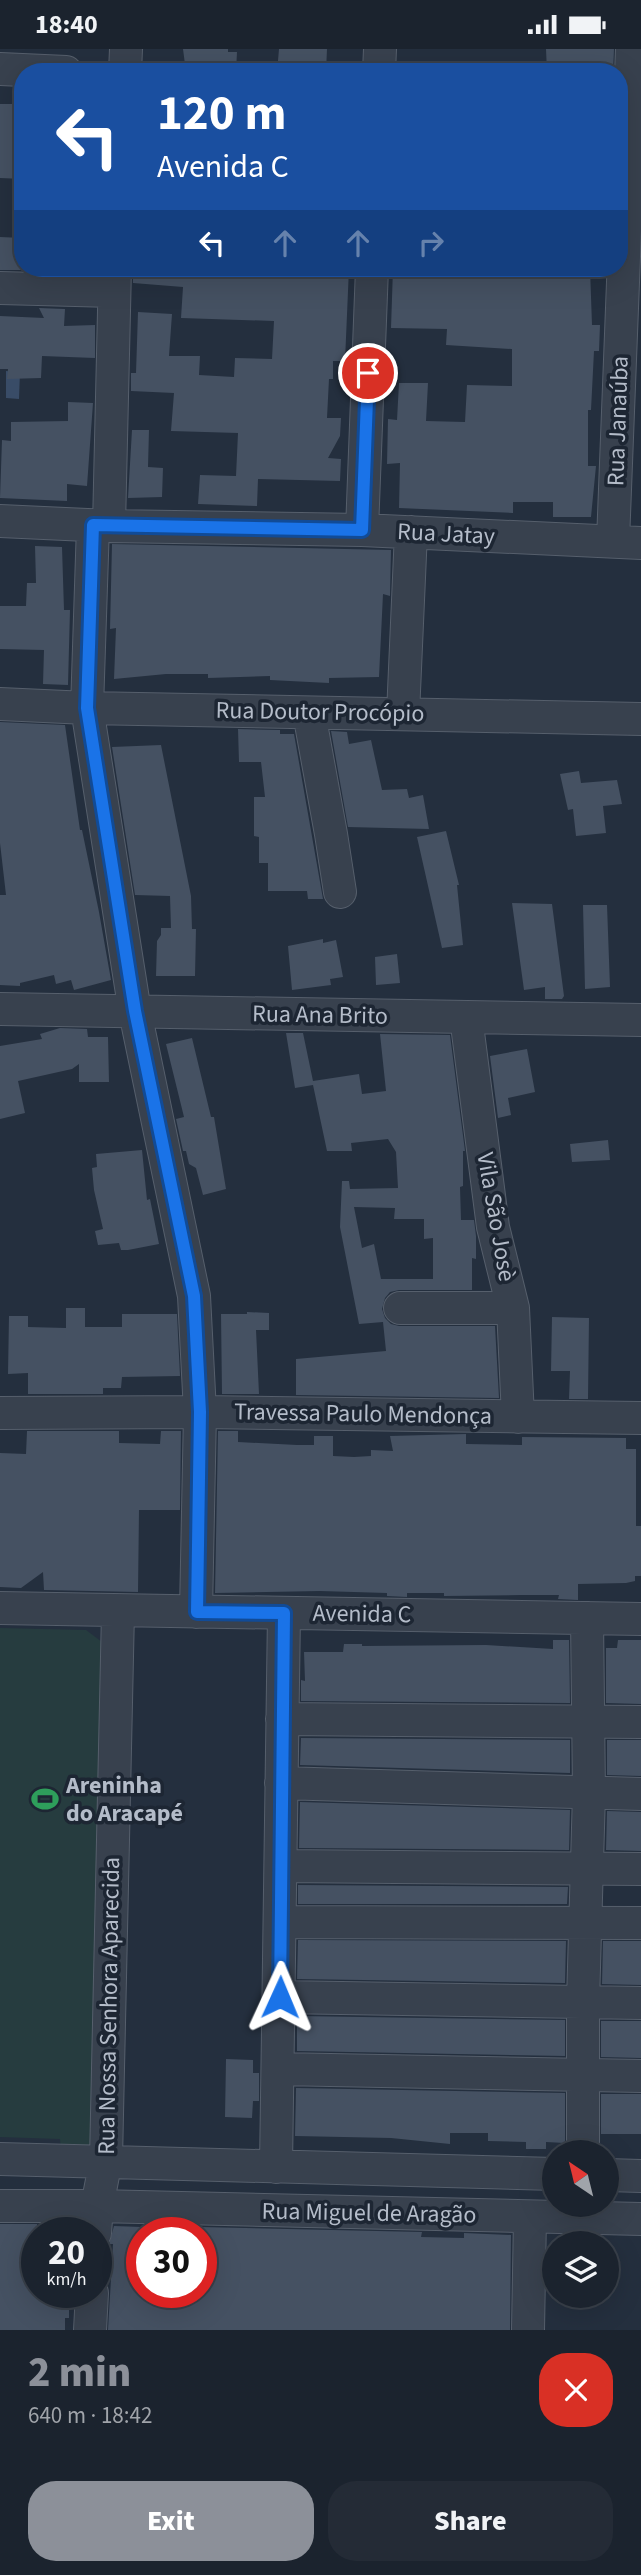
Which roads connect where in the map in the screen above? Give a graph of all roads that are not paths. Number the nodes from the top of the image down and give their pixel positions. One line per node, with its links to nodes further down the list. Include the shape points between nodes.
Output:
1 (632, 49): 9 (street, Rua Janaúba)
2 (372, 277): 7 (street)
3 (114, 279): 4 (street); 6 (street)
4 (0, 288)
5 (0, 521): 6 (street, Rua Jatay)
6 (101, 525): 7 (street, Rua Jatay); 11 (street)
7 (362, 530): 8 (street, Rua Jatay)
8 (411, 532): 9 (street, Rua Jatay); 13 (street)
9 (627, 542)
10 (0, 704): 11 (street, Rua Doutor Procópio)
11 (87, 708): 12 (street, Rua Doutor Procópio); 17 (street)
12 (309, 713): 13 (street, Rua Doutor Procópio); 15 (street)
13 (403, 714): 14 (street, Rua Doutor Procópio)
14 (641, 719)
15 (340, 892)
16 (0, 1009): 17 (street, Rua Ana Brito)
17 (135, 1011): 18 (street, Rua Ana Brito); 22 (street, via 194,1296)
18 (466, 1017): 19 (street, Rua Ana Brito); 21 (street, Vila São Josè, via 493,1227)
19 (641, 1020)
20 (400, 1308): 21 (street)
21 (513, 1308): 24 (street, Vila São Josè)
22 (200, 1412): 23 (street, Travessa Paulo Mendonça); 24 (street, Travessa Paulo Mendonça); 28 (street)
23 (0, 1413)
24 (518, 1416): 25 (street, Travessa Paulo Mendonça)
25 (641, 1418)
26 (0, 1608): 27 (street, Avenida C)
27 (118, 1611): 28 (street, Avenida C); 52 (street, Rua Nossa Senhora Aparecida)
28 (197, 1612): 29 (street, Avenida C)
29 (284, 1613): 30 (street, Avenida C); 32 (street)
30 (587, 1618): 31 (street, Avenida C); 33 (street)
31 (641, 1619)
32 (282, 1719): 33 (street); 35 (street)
33 (586, 1722): 34 (street); 36 (street)
34 (641, 1723)
35 (281, 1783): 36 (street); 38 (street)
36 (589, 1793): 37 (street); 39 (street)
37 (641, 1794)
38 (281, 1866): 39 (street); 41 (street)
39 (586, 1868): 40 (street); 42 (street)
40 (641, 1869)
41 (281, 1922): 42 (street); 44 (street)
42 (584, 1922): 43 (street); 45 (street)
43 (641, 1923)
44 (280, 1997): 45 (street); 47 (street)
45 (583, 2002): 46 (street); 48 (street)
46 (641, 2003)
47 (279, 2069): 48 (street); 53 (street)
48 (582, 2075): 49 (street); 50 (street)
49 (641, 2076)
50 (583, 2140)
51 (0, 2159): 52 (street, Rua Miguel de Aragão)
52 (106, 2160): 53 (street, Rua Miguel de Aragão); 59 (street, Rua Nossa Senhora Aparecida)
53 (276, 2167): 54 (street, Rua Miguel de Aragão)
54 (542, 2174)
55 (620, 2175): 56 (street)
56 (641, 2176)
57 (0, 2206): 58 (street, Rua Miguel de Aragão)
58 (75, 2217)
59 (96, 2217)
60 (530, 2217): 61 (street, Rua Miguel de Aragão); 62 (street, Rua Miguel de Aragão); 65 (street)
61 (641, 2219)
62 (112, 2220)
63 (91, 2308): 64 (street)
64 (90, 2330)
65 (528, 2330)

